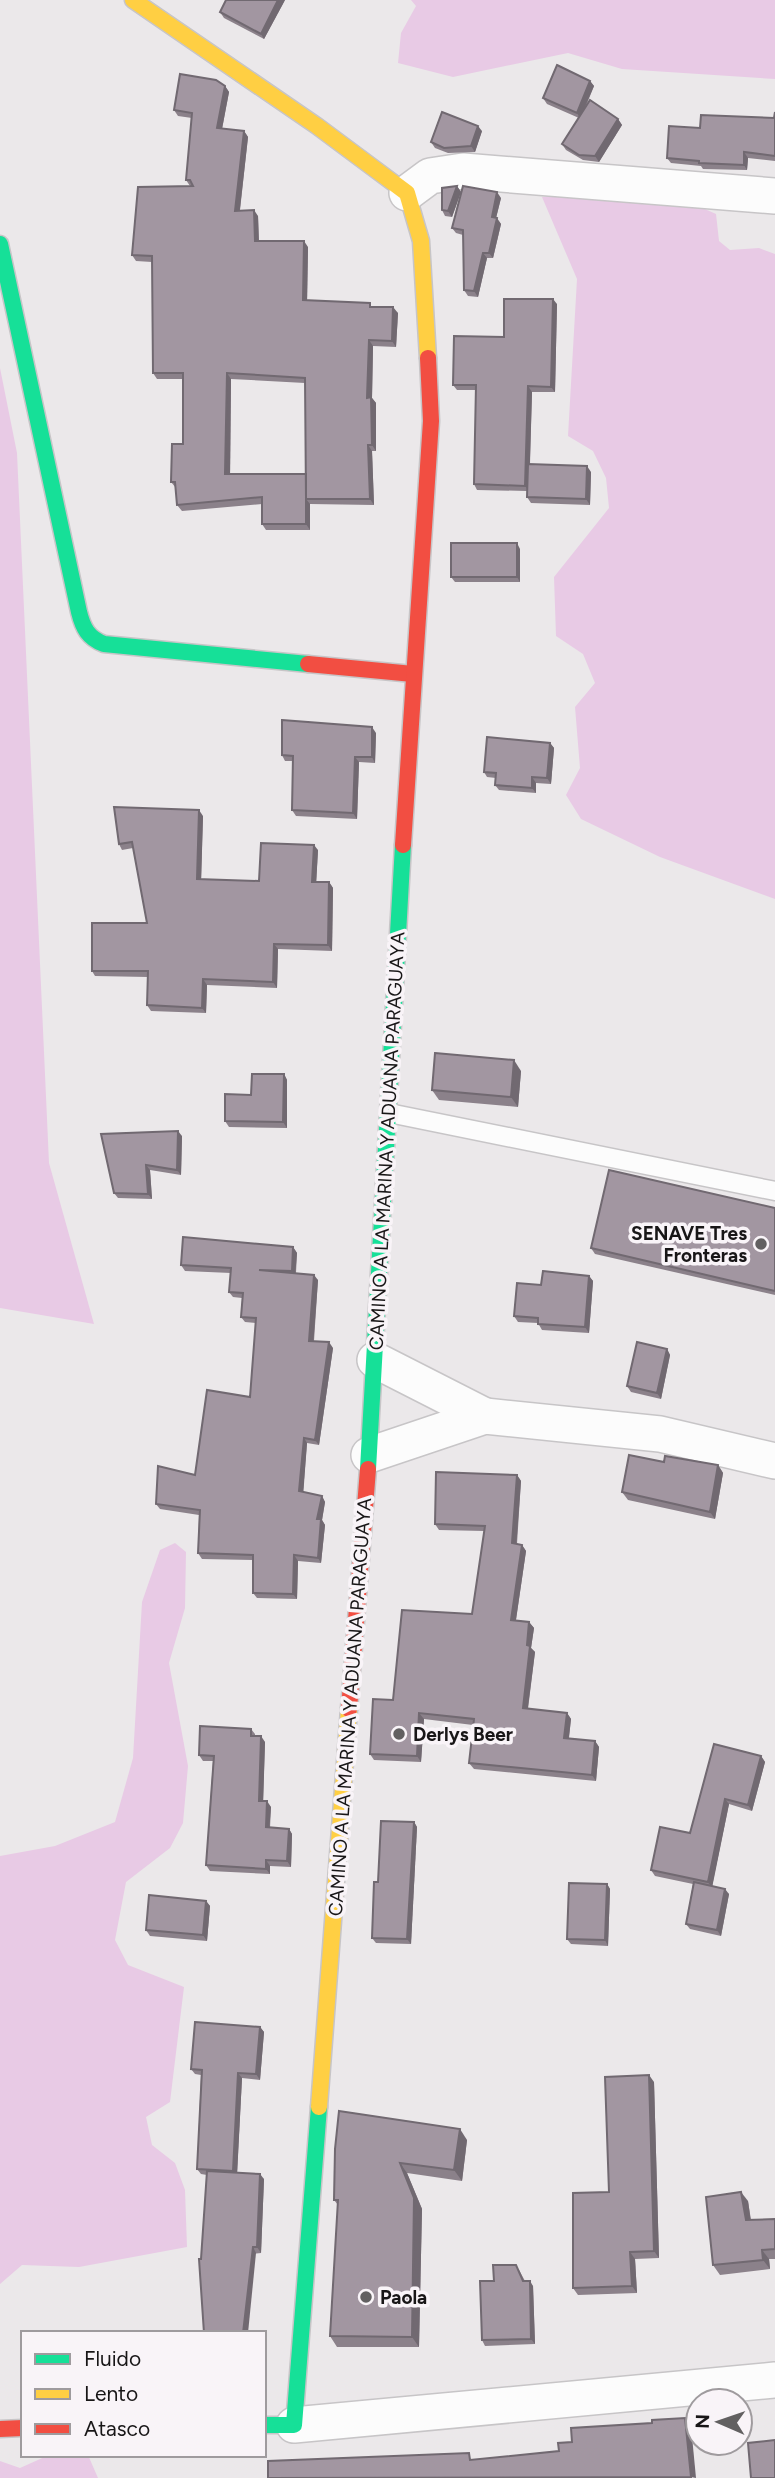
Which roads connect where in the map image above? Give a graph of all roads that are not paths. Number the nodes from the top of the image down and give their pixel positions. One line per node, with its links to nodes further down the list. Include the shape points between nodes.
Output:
1 (133, 0): 2 (street)
2 (407, 193): 3 (street, via 430,176 463,171); 5 (street, CAMINO A LA MARINA Y ADUANA PARAGUAYA, via 421,241 431,421)
3 (775, 196)
4 (0, 244): 5 (street, via 75,597 91,640)
5 (413, 674): 6 (street, CAMINO A LA MARINA Y ADUANA PARAGUAYA)
6 (389, 1114): 7 (lane); 8 (street, CAMINO A LA MARINA Y ADUANA PARAGUAYA)
7 (775, 1191)
8 (375, 1360): 9 (street); 10 (street, CAMINO A LA MARINA Y ADUANA PARAGUAYA)
9 (485, 1416): 10 (street); 11 (street, via 660,1434)
10 (369, 1455): 13 (street, CAMINO A LA MARINA Y ADUANA PARAGUAYA)
11 (775, 1461)
12 (775, 2380): 13 (street)
13 (279, 2425)
14 (0, 2428): 15 (street)
15 (21, 2428)

